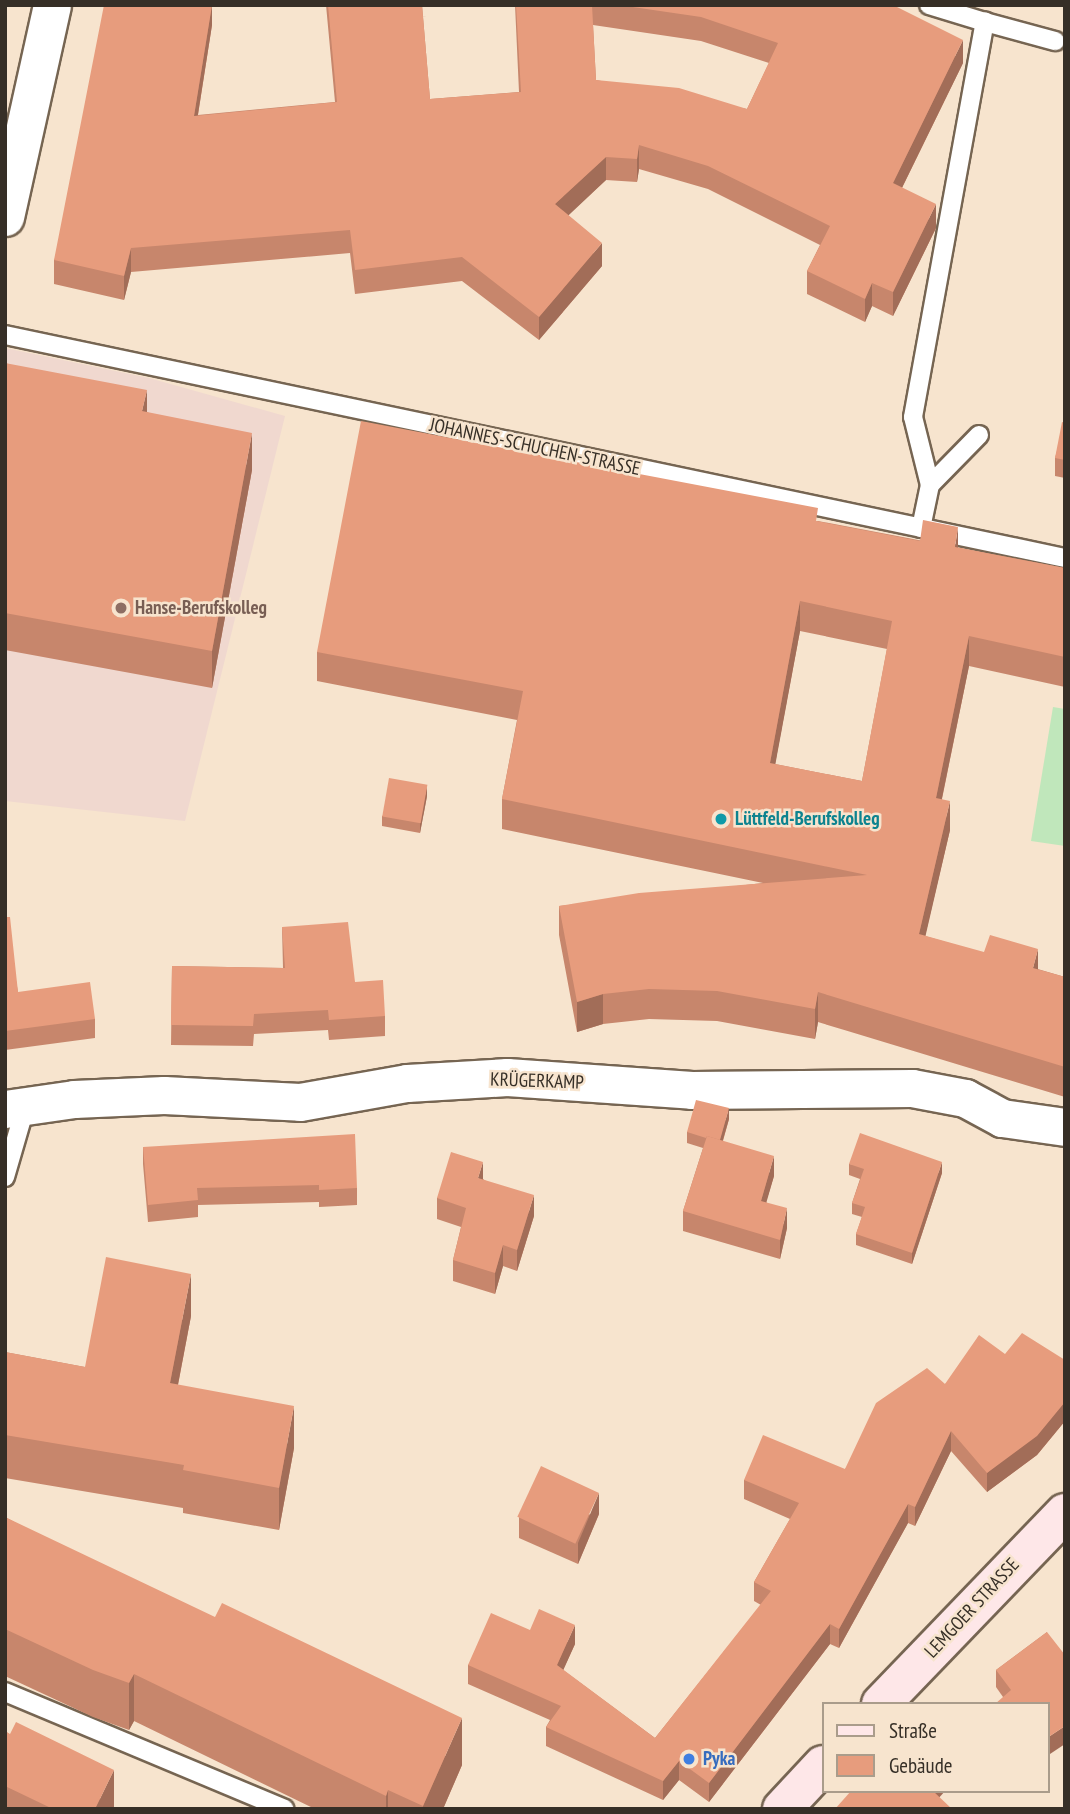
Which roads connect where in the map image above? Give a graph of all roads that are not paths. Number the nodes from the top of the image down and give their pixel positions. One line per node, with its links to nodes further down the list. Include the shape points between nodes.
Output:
1 (52, 5): 5 (street)
2 (929, 5): 3 (lane)
3 (985, 22): 4 (lane); 8 (lane, via 913,417)
4 (1055, 41)
5 (5, 217)
6 (5, 335): 9 (lane, JOHANNES-SCHUCHEN-STRASSE)
7 (979, 435): 8 (lane)
8 (930, 485): 9 (lane)
9 (921, 528): 10 (lane, JOHANNES-SCHUCHEN-STRASSE)
10 (1065, 558)
11 (15, 1109): 12 (street, KRÜGERKAMP, via 74,1099 164,1095 300,1102 407,1083 507,1077 692,1090 912,1088 965,1098 1002,1118); 13 (lane)
12 (1065, 1127)
13 (5, 1177)
14 (1065, 1513): 16 (main road, LEMGOER STRASSE)
15 (5, 1692): 18 (lane)
16 (883, 1702)
17 (822, 1766): 19 (main road)
18 (285, 1809)
19 (782, 1809)

